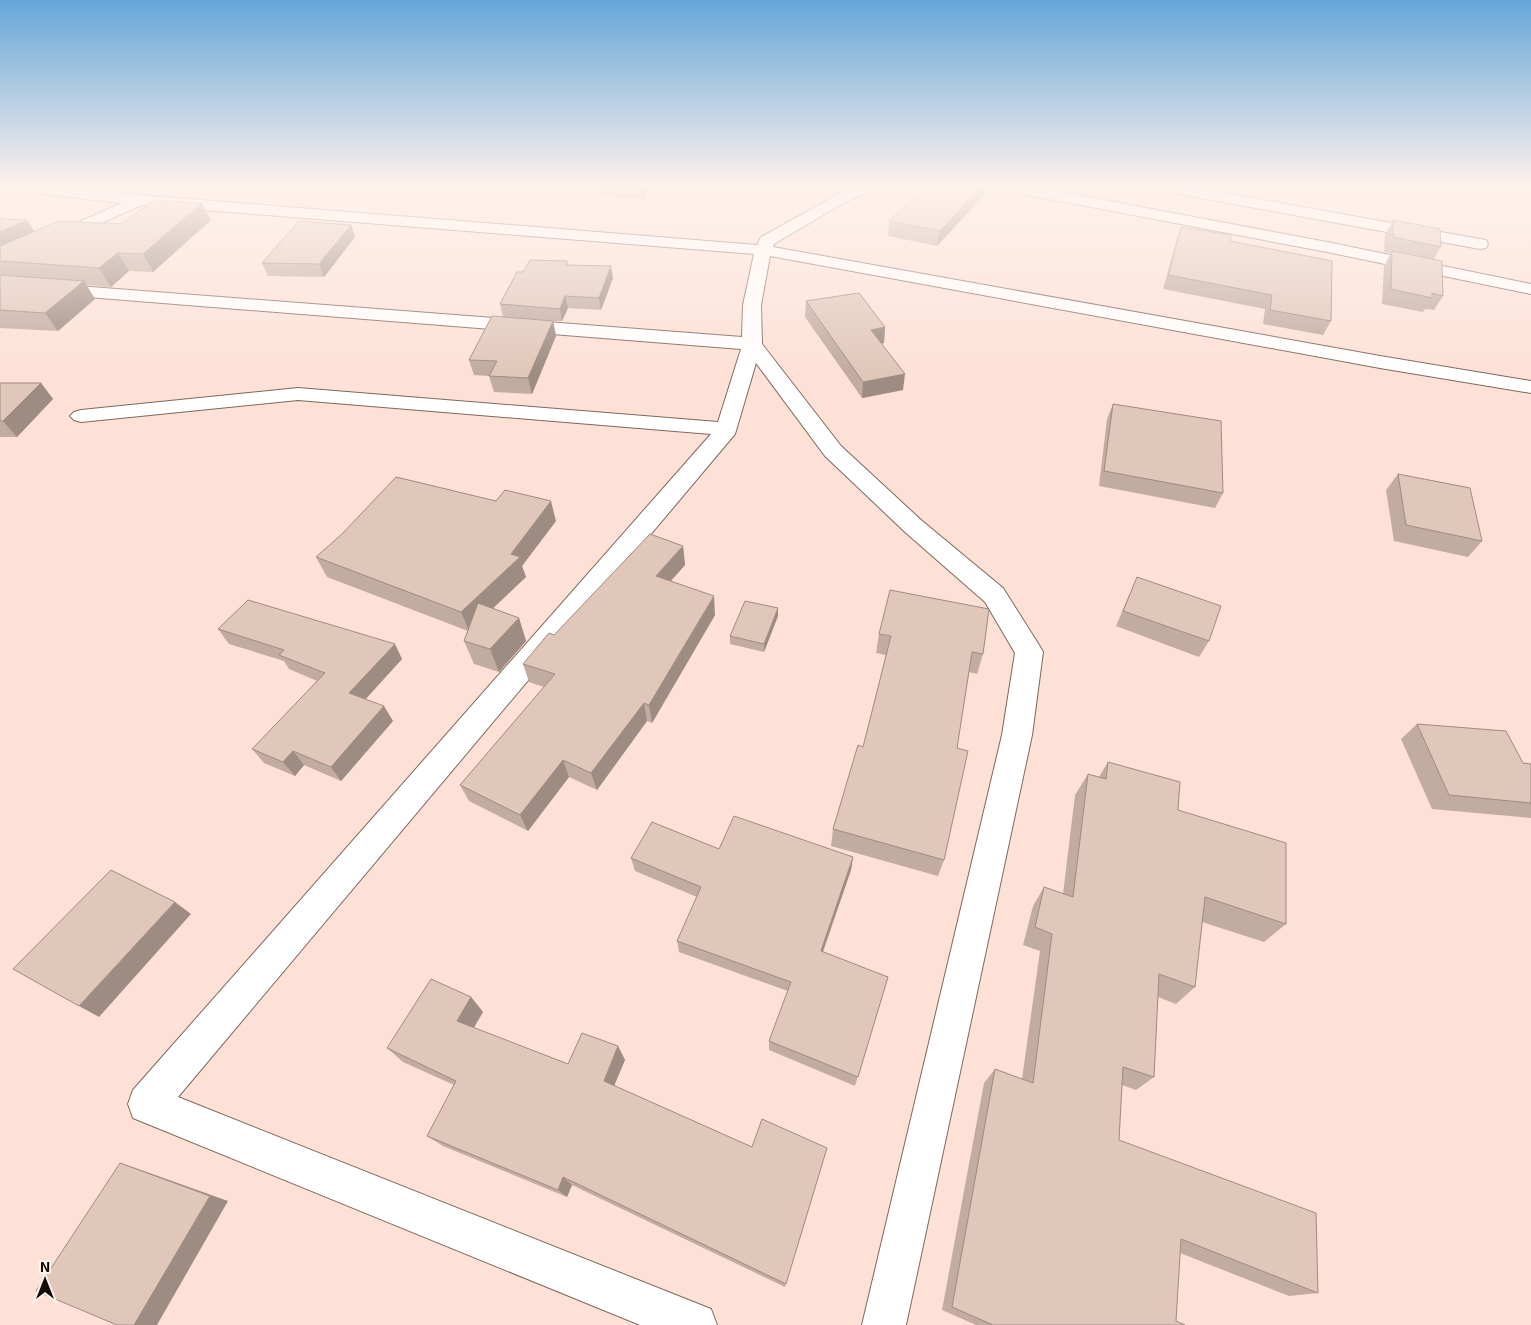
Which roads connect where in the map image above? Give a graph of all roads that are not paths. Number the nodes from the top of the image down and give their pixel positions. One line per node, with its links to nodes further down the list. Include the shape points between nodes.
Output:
1 (31, 249): 5 (street)
2 (748, 249): 4 (street)
3 (1340, 249): 7 (street)
4 (763, 250): 8 (street, via 752,304); 9 (street, via 1371,361)
5 (0, 263)
6 (0, 285): 8 (street)
7 (1531, 289)
8 (752, 344): 11 (street); 13 (street, via 832,451 994,595 1029,652 1018,735)
9 (1531, 387)
10 (81, 416): 11 (street, via 298,394)
11 (727, 430): 12 (street, via 147,1104)
12 (695, 1325)
13 (884, 1325)

